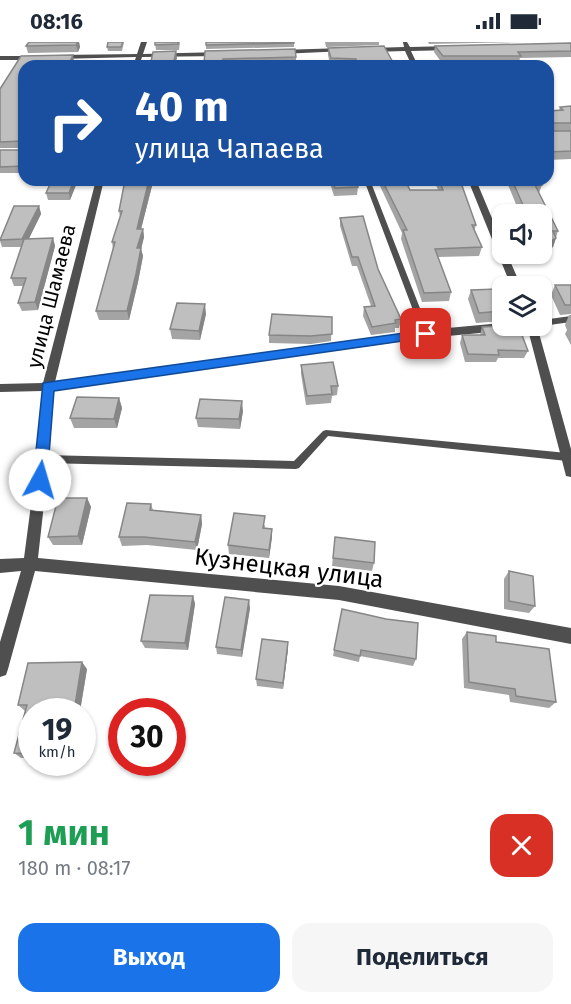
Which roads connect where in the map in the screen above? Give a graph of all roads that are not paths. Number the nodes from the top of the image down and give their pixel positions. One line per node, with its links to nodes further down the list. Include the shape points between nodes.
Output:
1 (144, 42): 8 (street)
2 (406, 45): 3 (street); 5 (street); 13 (street)
3 (466, 47)
4 (349, 50): 6 (street)
5 (361, 50)
6 (268, 52)
7 (233, 54): 8 (street)
8 (140, 56): 10 (street); 12 (street)
9 (38, 58): 11 (street)
10 (50, 58)
11 (2, 60)
12 (138, 60)
13 (412, 60)
14 (98, 186): 23 (street, улица Шамаева)
15 (369, 186): 21 (lane)
16 (474, 186): 17 (street)
17 (512, 276)
18 (571, 319): 19 (street)
19 (552, 321)
20 (492, 328): 21 (street)
21 (426, 334): 23 (street)
22 (535, 336): 25 (street)
23 (48, 387): 24 (street); 26 (street, улица Шамаева)
24 (0, 388)
25 (567, 457): 26 (lane, via 326,433 296,465); 27 (street)
26 (43, 459): 28 (street, улица Шамаева)
27 (571, 472)
28 (30, 564): 29 (street, Кузнецкая улица); 30 (street, Кузнецкая улица, via 339,593); 31 (street, улица Шамаева)
29 (0, 566)
30 (571, 636)
31 (0, 669)

